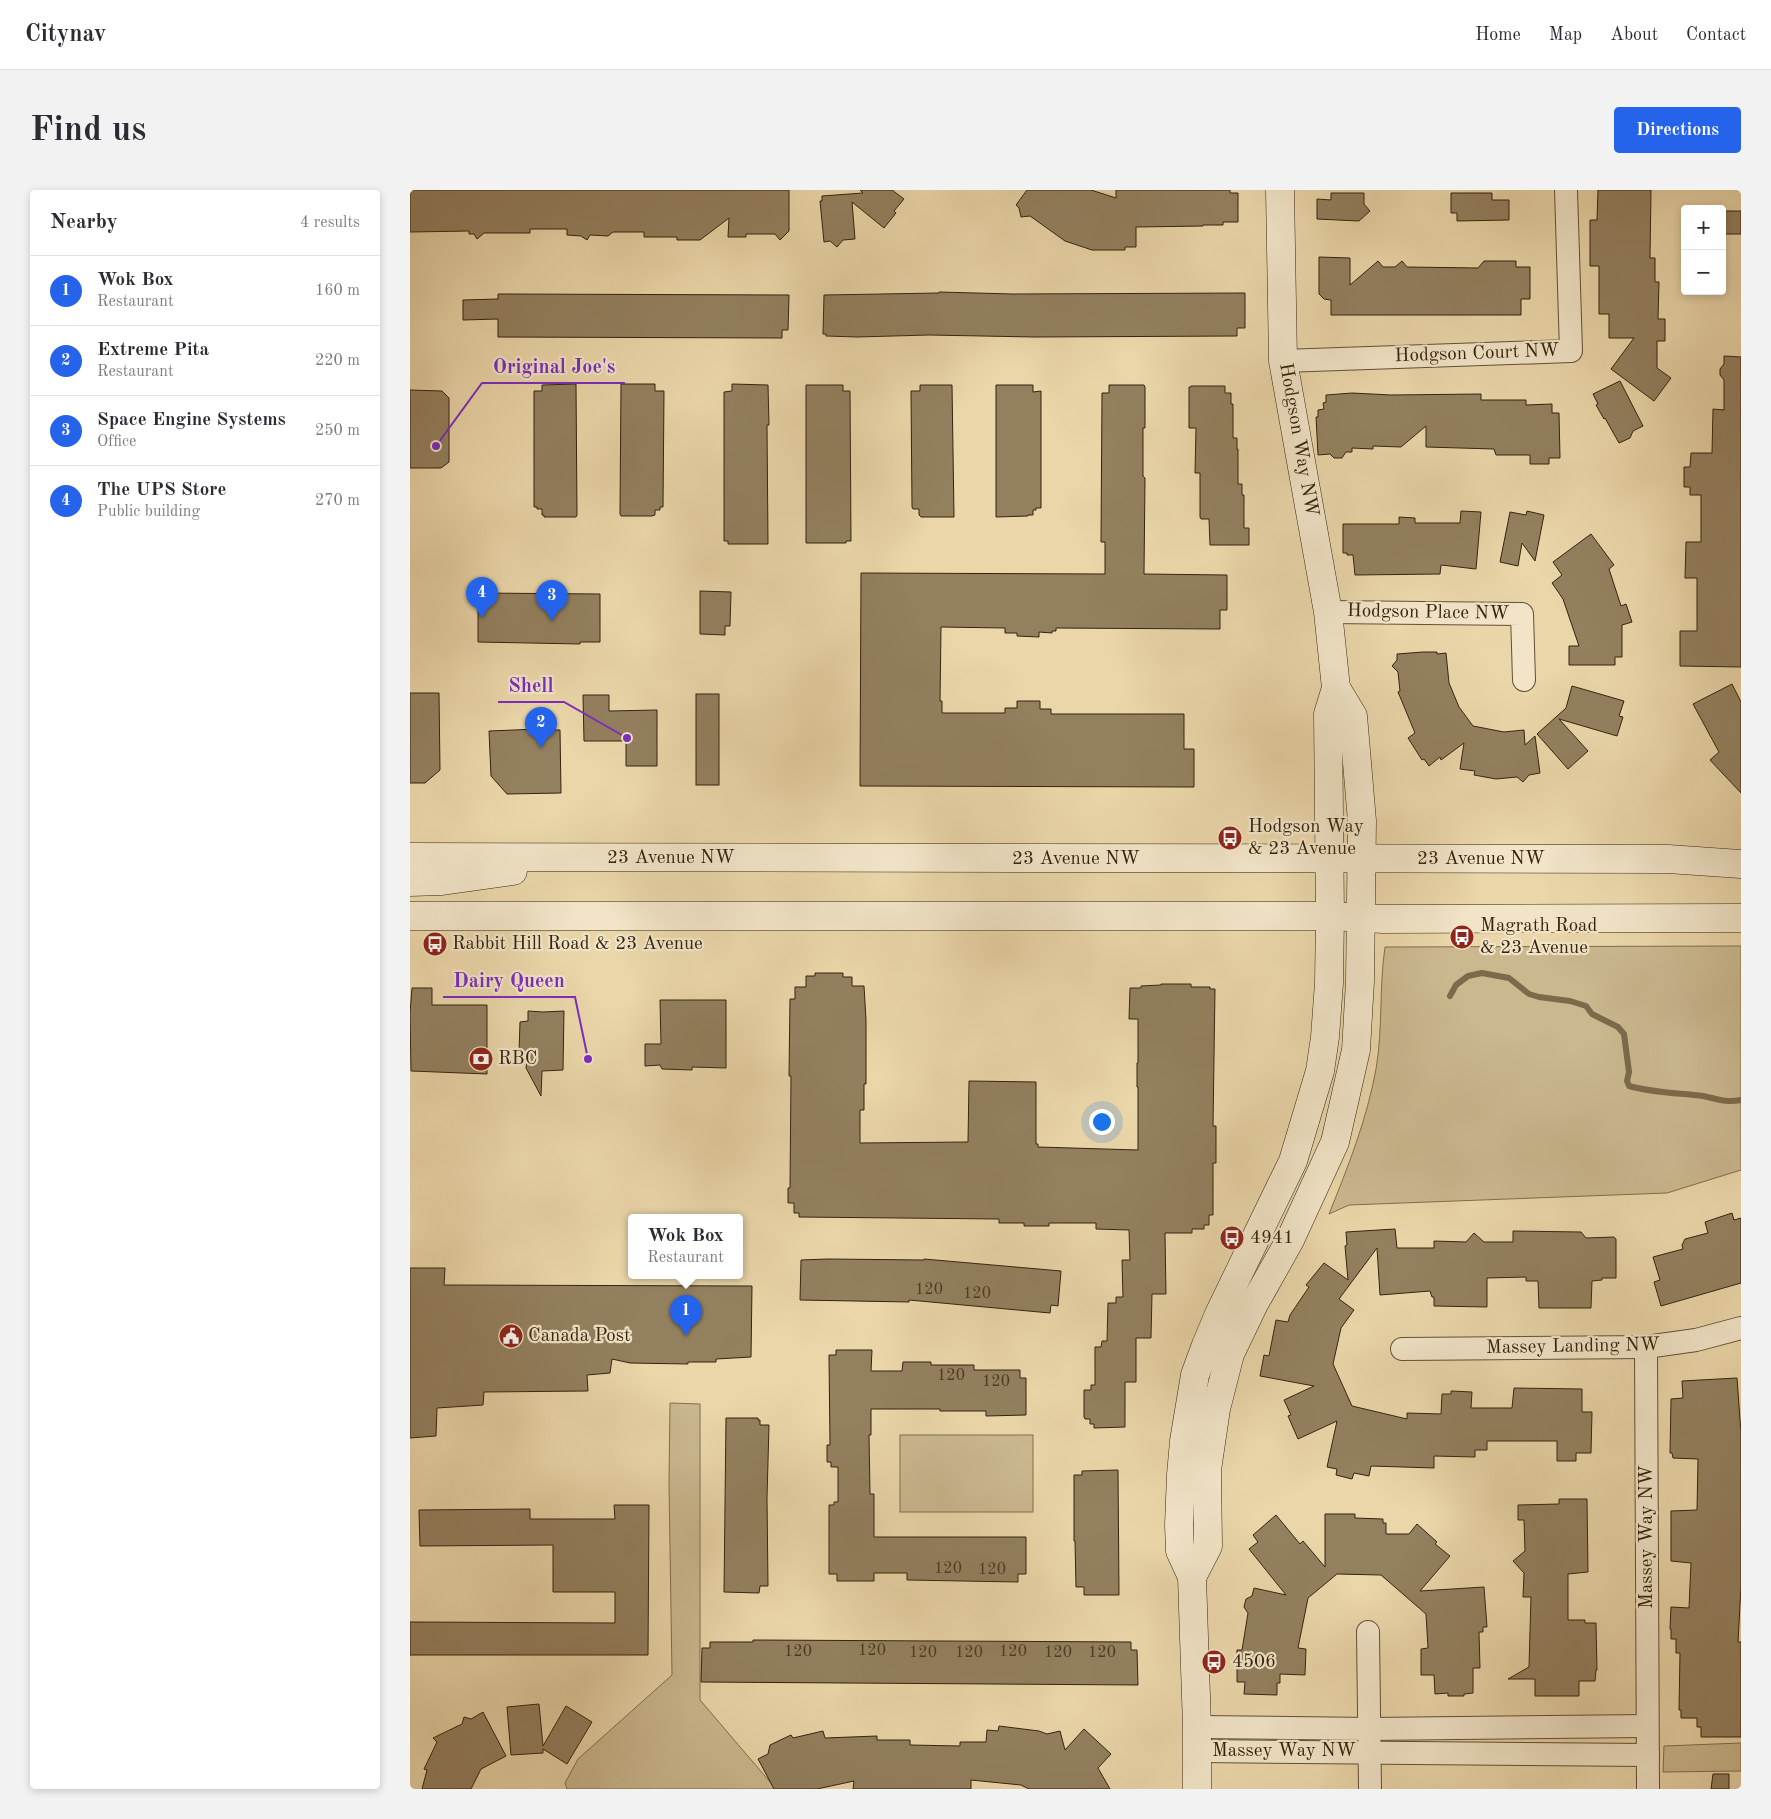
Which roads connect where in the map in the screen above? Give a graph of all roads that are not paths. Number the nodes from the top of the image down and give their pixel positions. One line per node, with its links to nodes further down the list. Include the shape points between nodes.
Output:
1 (1280, 190): 3 (main road, Hodgson Way NW)
2 (1566, 190): 3 (street, Hodgson Court NW, via 1571,351)
3 (1282, 360): 4 (main road, Hodgson Way NW)
4 (1328, 612): 5 (street, Hodgson Place NW, via 1522,614); 6 (main road, Hodgson Way NW)
5 (1524, 680)
6 (1336, 688): 9 (main road, Hodgson Way NW, via 1328,714); 10 (main road, Hodgson Way NW, via 1353,716)
7 (410, 858): 8 (main road, 23 Avenue NW)
8 (567, 858): 9 (main road, 23 Avenue NW); 12 (main road, via 505,873)
9 (1330, 859): 10 (main road, 23 Avenue NW); 14 (main road, Hodgson Way NW)
10 (1362, 859): 11 (main road, 23 Avenue NW, via 1668,859); 15 (main road, Hodgson Way NW)
11 (1741, 864)
12 (410, 882)
13 (410, 916): 14 (main road)
14 (1330, 916): 15 (main road); 20 (main road, Hodgson Way NW, via 1327,1019 1320,1071 1312,1100 1293,1161 1219,1314 1195,1375 1181,1475 1179,1524 1180,1551)
15 (1362, 917): 16 (main road); 20 (main road, Hodgson Way NW, via 1356,1050 1343,1112 1335,1142 1290,1240 1230,1354 1216,1409 1207,1470 1208,1546)
16 (1741, 918)
17 (1741, 1328): 18 (street, Massey Landing NW, via 1696,1340)
18 (1646, 1347): 19 (street, Massey Landing NW); 22 (street, Massey Way NW)
19 (1402, 1349)
20 (1192, 1577): 24 (main road)
21 (1368, 1632): 23 (street, Massey Way NW)
22 (1647, 1726): 23 (street, Massey Way NW); 26 (street, Massey Way NW)
23 (1370, 1729): 24 (street, Massey Way NW); 25 (street, Massey Way NW)
24 (1197, 1739): 25 (street, Massey Way NW); 27 (main road)
25 (1370, 1752): 26 (street, Massey Way NW); 28 (street, Massey Way NW)
26 (1648, 1755): 29 (street, Massey Way NW)
27 (1197, 1789)
28 (1370, 1789)
29 (1648, 1789)

